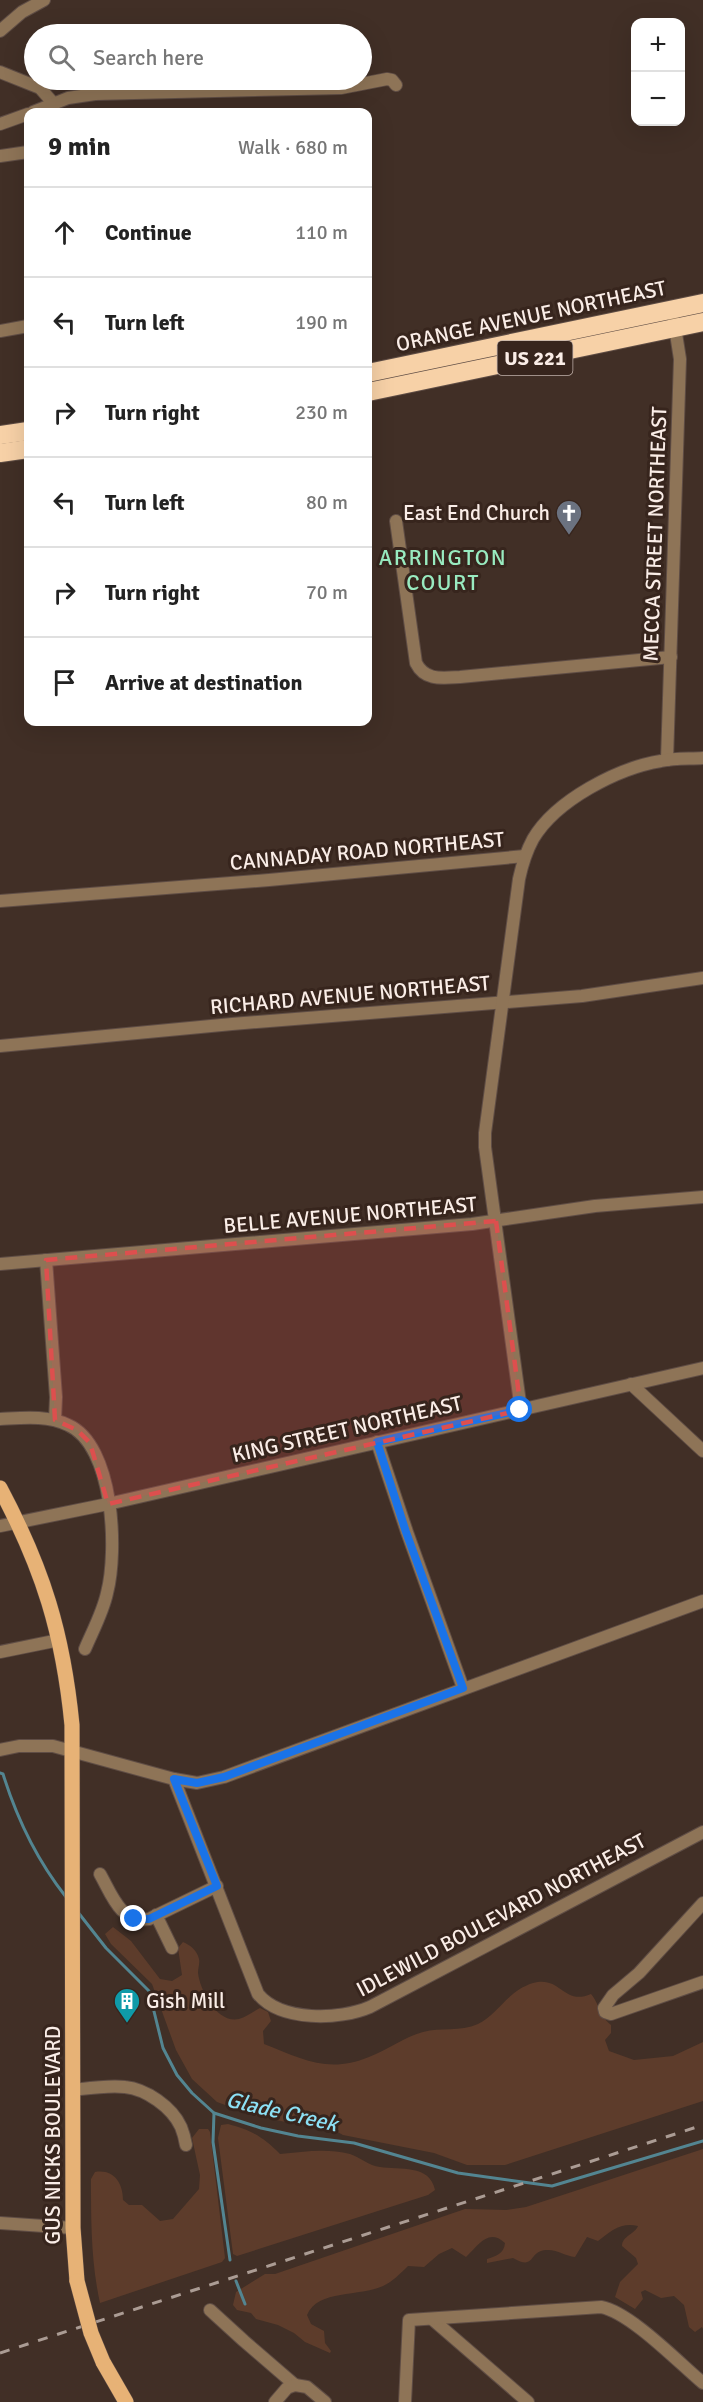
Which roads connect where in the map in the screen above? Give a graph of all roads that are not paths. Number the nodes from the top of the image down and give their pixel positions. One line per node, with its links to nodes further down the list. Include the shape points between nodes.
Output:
1 (44, 0): 2 (street)
2 (0, 31)
3 (0, 72): 4 (street)
4 (24, 82)
5 (372, 82): 6 (street, via 387,79)
6 (396, 85)
7 (42, 90): 9 (street)
8 (259, 90): 9 (street, via 95,94)
9 (54, 104): 10 (street)
10 (44, 108)
11 (24, 115): 12 (street)
12 (0, 124)
13 (24, 153): 14 (street)
14 (0, 156)
15 (703, 303): 16 (highway, ORANGE AVENUE NORTHEAST / US 221)
16 (671, 310): 19 (street, MECCA STREET NORTHEAST); 21 (highway, ORANGE AVENUE NORTHEAST / US 221)
17 (703, 322): 19 (highway, ORANGE AVENUE NORTHEAST / US 221)
18 (24, 327): 20 (street)
19 (675, 328): 22 (highway, ORANGE AVENUE NORTHEAST / US 221); 28 (street, MECCA STREET NORTHEAST, via 680,359)
20 (0, 331)
21 (372, 372)
22 (372, 391)
23 (24, 432): 24 (highway)
24 (0, 435)
25 (24, 450): 26 (highway)
26 (0, 453)
27 (396, 521): 28 (street, via 416,663 430,677)
28 (670, 657): 30 (street, MECCA STREET NORTHEAST)
29 (703, 758): 30 (street, CANNADAY ROAD NORTHEAST)
30 (667, 760): 31 (street, CANNADAY ROAD NORTHEAST, via 628,769 569,802 541,828)
31 (525, 856): 32 (street, CANNADAY ROAD NORTHEAST); 34 (street)
32 (0, 901)
33 (703, 978): 34 (street, RICHARD AVENUE NORTHEAST, via 610,993)
34 (503, 1002): 35 (street, RICHARD AVENUE NORTHEAST); 37 (street, via 485,1133)
35 (0, 1046)
36 (703, 1197): 37 (street, BELLE AVENUE NORTHEAST, via 595,1206)
37 (496, 1221): 38 (street, BELLE AVENUE NORTHEAST); 42 (street)
38 (46, 1260): 39 (street, BELLE AVENUE NORTHEAST); 44 (street)
39 (0, 1264)
40 (703, 1368): 41 (street, KING STREET NORTHEAST)
41 (631, 1384): 42 (street, KING STREET NORTHEAST); 46 (street)
42 (520, 1410): 45 (street, KING STREET NORTHEAST)
43 (5, 1419): 44 (street)
44 (56, 1420): 48 (street, via 77,1430 90,1443 99,1461)
45 (377, 1442): 48 (street, KING STREET NORTHEAST); 55 (street)
46 (703, 1451)
47 (0, 1488): 49 (main road, GUS NICKS BOULEVARD)
48 (108, 1504): 49 (street, KING STREET NORTHEAST); 53 (street, via 111,1575 102,1611)
49 (18, 1522): 50 (street, KING STREET NORTHEAST); 52 (main road, GUS NICKS BOULEVARD, via 38,1568)
50 (0, 1526)
51 (703, 1601): 55 (street)
52 (59, 1640): 54 (street); 57 (main road, GUS NICKS BOULEVARD)
53 (86, 1648)
54 (0, 1652)
55 (463, 1688): 58 (street, via 216,1780 197,1783)
56 (0, 1750): 57 (street, via 41,1745)
57 (73, 1751): 58 (street); 66 (main road, GUS NICKS BOULEVARD)
58 (174, 1779): 61 (street, IDLEWILD BOULEVARD NORTHEAST)
59 (703, 1832): 61 (street, IDLEWILD BOULEVARD NORTHEAST, via 394,1995 346,2015 298,2014 264,2001)
60 (100, 1874): 63 (street, via 127,1916 140,1920)
61 (217, 1886): 63 (street)
62 (703, 1903): 65 (street, via 604,2008 607,2014 618,2012)
63 (156, 1915): 64 (street)
64 (172, 1948)
65 (703, 1982)
66 (73, 2090): 67 (street, via 138,2090 168,2111 180,2125); 69 (main road, GUS NICKS BOULEVARD)
67 (186, 2145)
68 (0, 2223): 69 (street)
69 (73, 2228): 74 (main road, GUS NICKS BOULEVARD, bridge, via 77,2281 91,2333)
70 (210, 2310): 73 (street)
71 (432, 2319): 72 (street, via 601,2307 619,2313); 77 (street, via 408,2320); 78 (street)
72 (703, 2383)
73 (295, 2385): 75 (street); 76 (street, via 307,2387)
74 (126, 2402)
75 (275, 2402)
76 (325, 2402)
77 (405, 2402)
78 (528, 2402)

